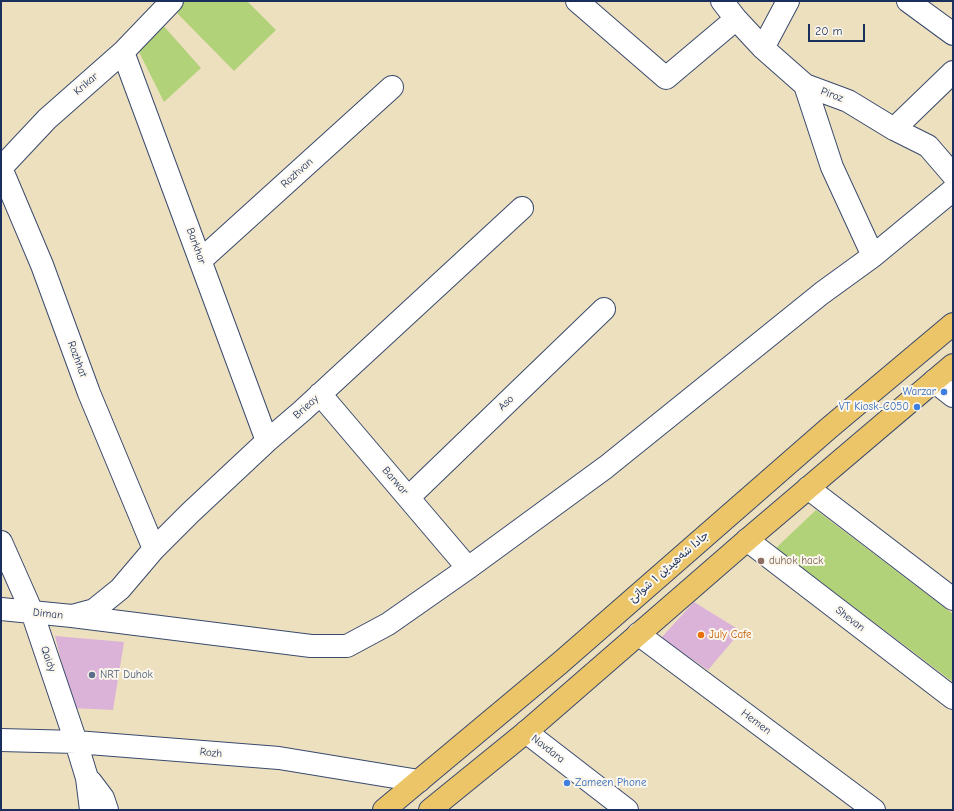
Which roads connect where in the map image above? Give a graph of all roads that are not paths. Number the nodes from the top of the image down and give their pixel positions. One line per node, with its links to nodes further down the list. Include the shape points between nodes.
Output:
1 (172, 1): 9 (street, Krikar)
2 (577, 1): 6 (street, via 666,78)
3 (722, 1): 6 (street, Piroz)
4 (788, 1): 8 (street)
5 (908, 1): 7 (street)
6 (736, 19): 8 (street, Piroz)
7 (953, 34)
8 (763, 48): 11 (street, Piroz)
9 (123, 52): 14 (street, Krikar, via 47,119); 19 (street, Barkhar)
10 (953, 72): 13 (street)
11 (805, 85): 13 (street, Piroz, via 848,101); 18 (street, via 832,167)
12 (392, 87): 19 (street, Rozhvan)
13 (894, 129): 15 (street, Piroz, via 928,146)
14 (1, 168): 31 (street, Rozhhat, via 42,265 89,393)
15 (953, 175)
16 (953, 190): 18 (street)
17 (522, 208): 24 (street, Brieay)
18 (873, 256): 32 (street, via 822,292 606,467)
19 (201, 260): 26 (street, Barkhar)
20 (604, 310): 28 (street, Aso)
21 (953, 324): 44 (main road, جادا شەهیدێن ١ شواتێ, via 829,428 560,663)
22 (953, 365): 23 (main road)
23 (934, 381): 25 (street); 27 (main road)
24 (320, 394): 26 (street, Brieay); 28 (street, Barwar)
25 (953, 396)
26 (267, 441): 31 (street, Brieay)
27 (808, 488): 29 (main road); 33 (street)
28 (409, 497): 32 (street, Barwar)
29 (747, 540): 38 (main road); 39 (street, Shevan)
30 (1, 542): 36 (street, Qaidy)
31 (154, 549): 35 (street, Brieay, via 120,589)
32 (468, 568): 37 (street, via 388,624 347,646 311,646)
33 (953, 599)
34 (1, 609): 36 (street, Diman)
35 (94, 610): 37 (street, Diman)
36 (32, 612): 37 (street, Diman); 42 (street, Qaidy)
37 (72, 616)
38 (638, 634): 40 (main road); 50 (street, Hemen)
39 (953, 698)
40 (526, 732): 48 (main road); 49 (street, Navdara)
41 (1, 740): 42 (street, Rozh)
42 (76, 742): 43 (street, Qaidy); 44 (street, Rozh, via 279,758)
43 (88, 778): 45 (street, Qaidy); 46 (street, Qaidy, via 103,798)
44 (419, 781): 47 (main road, جادا شەهیدێن ١ شواتێ)
45 (91, 810)
46 (107, 810)
47 (384, 810)
48 (430, 810)
49 (627, 810)
50 (874, 810)

